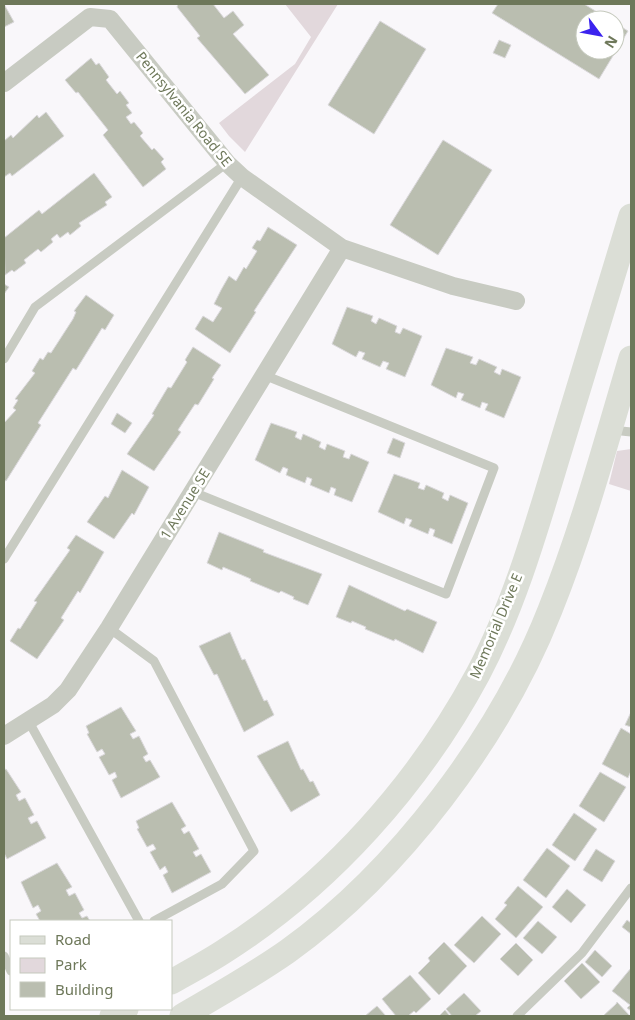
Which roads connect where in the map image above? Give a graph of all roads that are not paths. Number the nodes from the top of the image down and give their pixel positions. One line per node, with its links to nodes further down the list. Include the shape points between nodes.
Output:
1 (4, 83): 2 (street, Pennsylvania Road SE, via 90,17 110,19)
2 (227, 163): 3 (street, Pennsylvania Road SE); 8 (lane, via 35,308)
3 (242, 177): 5 (street, Pennsylvania Road SE); 12 (lane)
4 (631, 216): 21 (main road, Memorial Drive E, via 540,514 510,599 478,673 430,754 324,874 224,952)
5 (342, 248): 6 (street, Pennsylvania Road SE, via 453,286); 9 (street, 1 Avenue SE)
6 (516, 301)
7 (631, 358): 10 (main road)
8 (4, 359)
9 (264, 376): 11 (street, 1 Avenue SE); 11 (lane, via 494,468 446,594)
10 (620, 431): 24 (main road, via 550,612 511,692 460,776 408,841 349,900 289,950)
11 (193, 492): 13 (street, 1 Avenue SE)
12 (4, 559)
13 (109, 628): 14 (street, 1 Avenue SE, via 68,690); 18 (lane, via 154,661 254,851 222,884)
14 (29, 722): 15 (street, 1 Avenue SE); 17 (lane)
15 (4, 736)
16 (631, 888): 25 (lane, via 582,953)
17 (138, 920)
18 (156, 920)
19 (4, 956): 20 (lane)
20 (10, 969)
21 (172, 981)
22 (124, 1010): 23 (main road)
23 (112, 1016)
24 (182, 1016)
25 (517, 1016)

